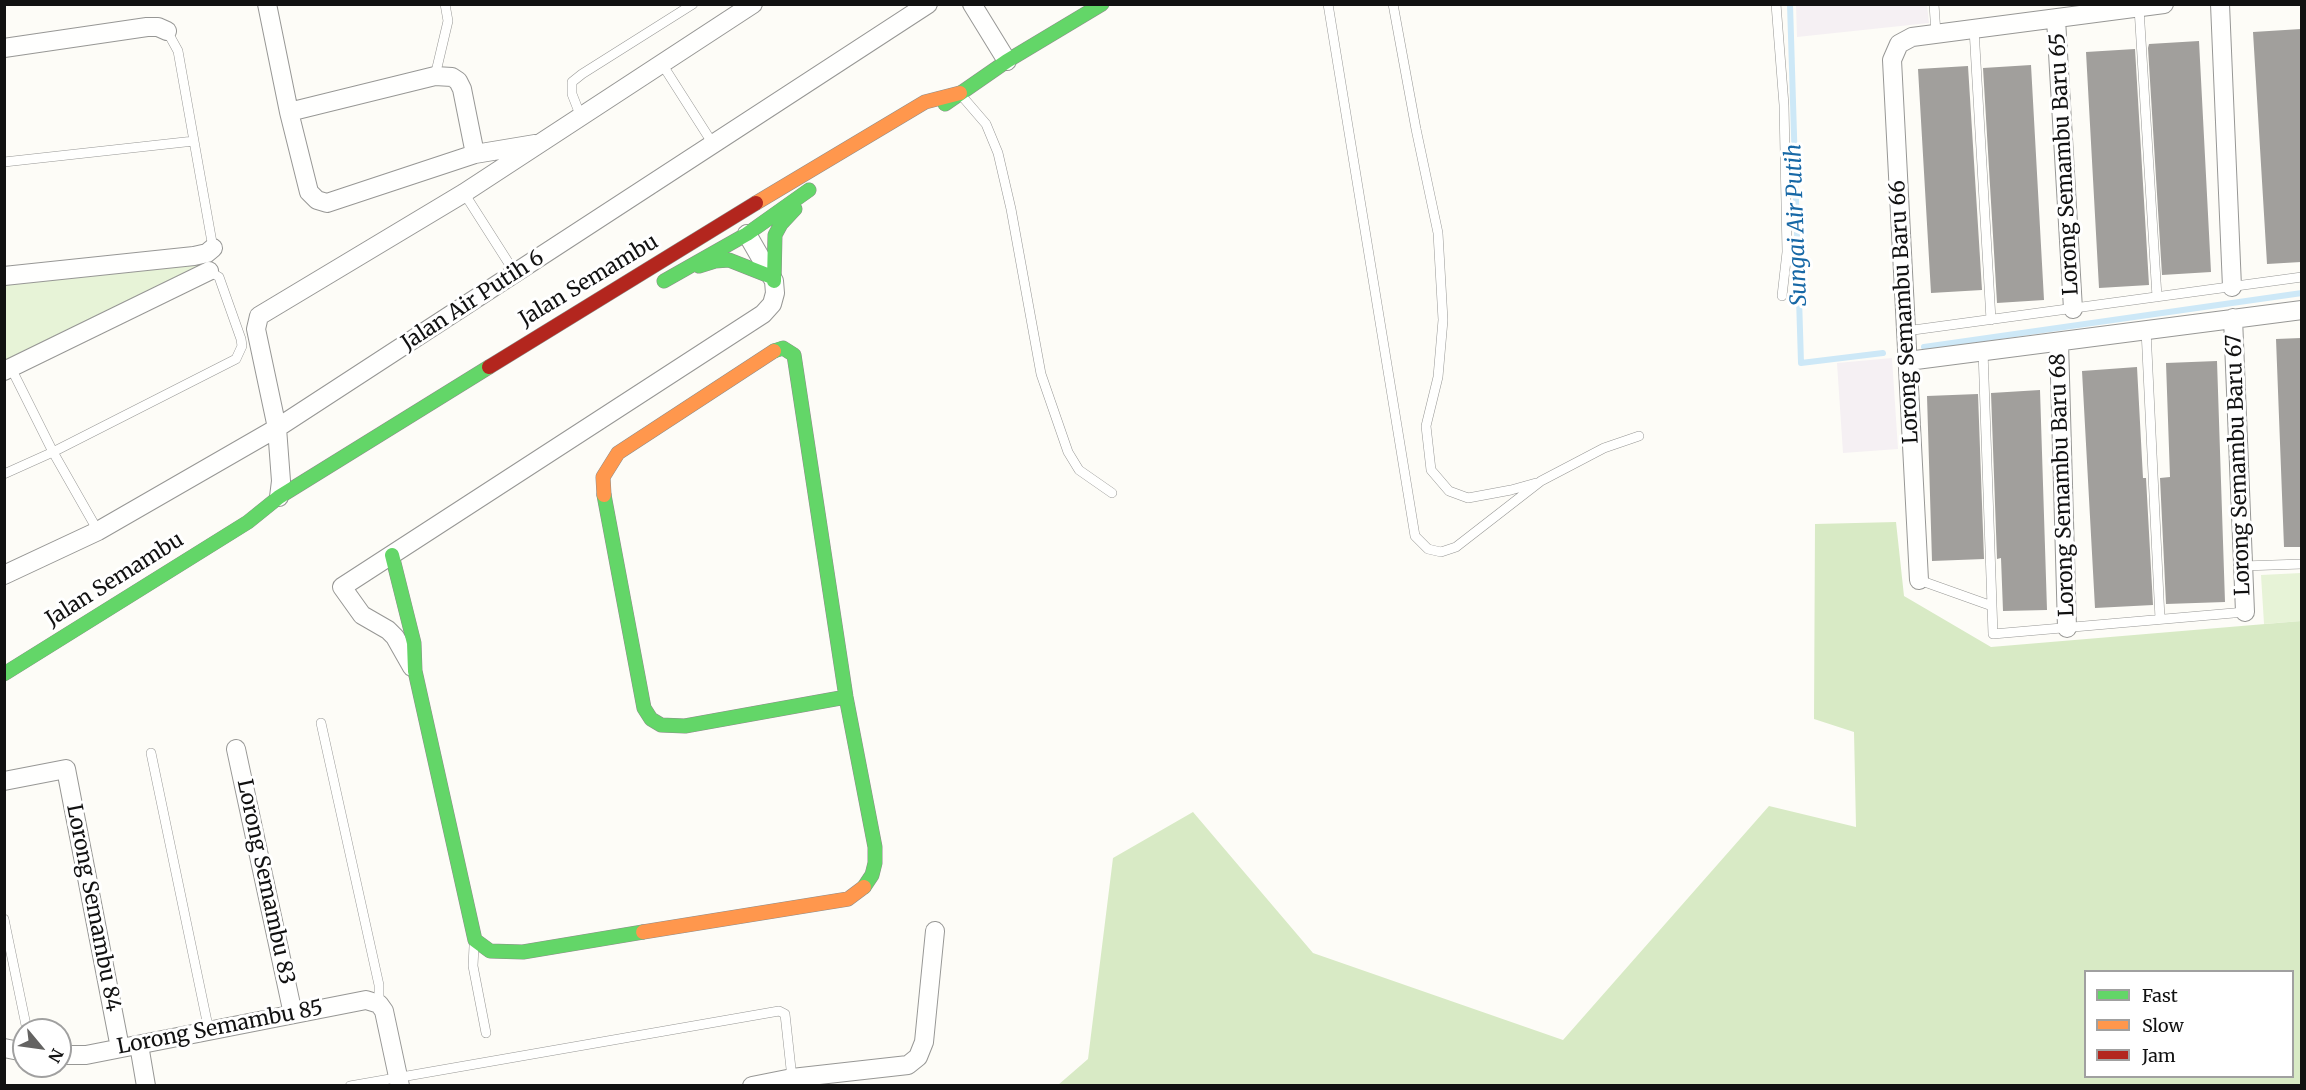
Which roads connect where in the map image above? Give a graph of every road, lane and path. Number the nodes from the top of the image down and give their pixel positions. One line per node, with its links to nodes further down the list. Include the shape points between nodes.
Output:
1 (267, 4): 24 (street)
2 (445, 4): 22 (lane, via 447,21)
3 (693, 4): 25 (lane, via 572,82)
4 (753, 4): 21 (street)
5 (928, 4): 29 (street, Jalan Air Putih 6)
6 (972, 4): 20 (street)
7 (1102, 4): 20 (street, Jalan Semambu)
8 (1328, 4): 61 (lane, via 1414,536 1428,549 1441,552 1456,547)
9 (1776, 4): 45 (lane, via 1784,105 1787,229)
10 (1934, 4): 18 (lane)
11 (2164, 4): 14 (street)
12 (2220, 4): 44 (street)
13 (1395, 5): 61 (lane, via 1438,233 1443,320 1437,377 1426,426 1431,470 1449,491 1468,498)
14 (2139, 8): 15 (street); 46 (lane)
15 (2056, 19): 16 (street); 47 (street, Lorong Semambu Baru 65)
16 (1974, 29): 18 (street); 50 (lane)
17 (167, 31): 19 (street, via 147,27); 27 (lane, via 178,51)
18 (1936, 34): 52 (street, Lorong Semambu Baru 66, via 1912,37 1899,44 1892,60)
19 (4, 48)
20 (1007, 61): 23 (street, Jalan Semambu)
21 (662, 64): 25 (street); 29 (lane)
22 (435, 76): 24 (street); 30 (street, via 458,81)
23 (960, 93): 26 (street, Jalan Semambu); 33 (street, Jalan Semambu, via 925,102); 62 (lane, via 986,124 998,153 1041,374 1068,452 1078,470)
24 (289, 112): 30 (street, via 309,192 316,200 327,203)
25 (581, 117): 28 (street)
26 (924, 119)
27 (194, 141): 31 (lane); 36 (lane)
28 (542, 142): 30 (street); 32 (street)
29 (713, 144): 38 (street, Jalan Air Putih 6)
30 (475, 154)
31 (4, 162)
32 (464, 193): 38 (lane); 57 (street, via 259,316 256,329)
33 (756, 204): 34 (street, Jalan Semambu); 35 (street)
34 (720, 225): 35 (street); 63 (street, Jalan Semambu)
35 (747, 234): 39 (street, Jalan Semambu); 42 (street); 42 (street, Jalan Semambu, via 816,186 775,235)
36 (213, 248): 40 (street, via 194,256)
37 (210, 271): 56 (street); 59 (lane, via 219,278 241,339 236,359)
38 (515, 273): 57 (street, Jalan Air Putih 6)
39 (676, 273): 42 (street, via 729,260); 43 (street, Jalan Semambu)
40 (4, 276)
41 (2301, 277): 44 (lane)
42 (773, 279): 65 (street, via 776,293 763,314)
43 (656, 286)
44 (2232, 286): 46 (lane)
45 (1782, 296)
46 (2157, 297): 47 (lane)
47 (2073, 309): 50 (lane)
48 (2301, 310): 49 (street)
49 (2233, 318): 51 (street); 67 (street, Lorong Semambu Baru 67)
50 (1991, 320): 52 (lane)
51 (2146, 330): 53 (street); 72 (lane)
52 (1906, 331): 55 (street, Lorong Semambu Baru 66)
53 (2059, 342): 54 (street); 73 (street, Lorong Semambu Baru 68)
54 (1983, 351): 55 (street); 70 (lane)
55 (1908, 361): 69 (street, Lorong Semambu Baru 66)
56 (8, 369): 59 (lane)
57 (277, 428): 63 (street); 64 (street, Jalan Air Putih 6)
58 (1639, 436): 61 (lane, via 1604,448)
59 (53, 452): 60 (lane); 64 (lane)
60 (4, 474)
61 (1541, 481)
62 (1112, 493)
63 (284, 502): 75 (street, Jalan Semambu)
64 (98, 531): 68 (street, Jalan Air Putih 6)
65 (392, 555): 74 (street, via 414,643); 74 (street, via 342,587 362,615 395,638)
66 (2301, 564): 67 (lane)
67 (2243, 567): 71 (street, Lorong Semambu Baru 67)
68 (4, 575)
69 (1919, 580): 70 (lane)
70 (1992, 606): 73 (lane, via 1993,634)
71 (2245, 612): 72 (lane)
72 (2160, 619): 73 (lane)
73 (2067, 628)
74 (415, 671): 83 (street)
75 (4, 674)
76 (846, 697): 76 (street, via 685,726 661,725 651,719 644,708 604,492 603,477 618,453 783,348 794,356); 83 (street, via 875,847 872,875 857,894 848,899 523,952 490,951)
77 (321, 723): 84 (lane)
78 (236, 749): 85 (street, Lorong Semambu 83)
79 (151, 753): 87 (lane)
80 (4, 782): 90 (street, Lorong Semambu 84, via 66,769)
81 (4, 919): 86 (lane)
82 (935, 931): 92 (street, via 924,1042 918,1057 908,1065)
83 (475, 940): 88 (lane, via 474,966)
84 (380, 1004): 85 (street, Lorong Semambu 85, via 366,1000); 93 (street)
85 (293, 1014): 87 (street, Lorong Semambu 85)
86 (25, 1018)
87 (208, 1031): 89 (street, Lorong Semambu 85)
88 (486, 1033)
89 (139, 1045): 90 (street, Lorong Semambu 85); 94 (street)
90 (120, 1048): 91 (street, Lorong Semambu 85)
91 (72, 1055)
92 (792, 1078): 93 (lane, via 785,1014 779,1011); 96 (street)
93 (399, 1081): 95 (lane)
94 (146, 1086)
95 (350, 1086)
96 (752, 1086)

